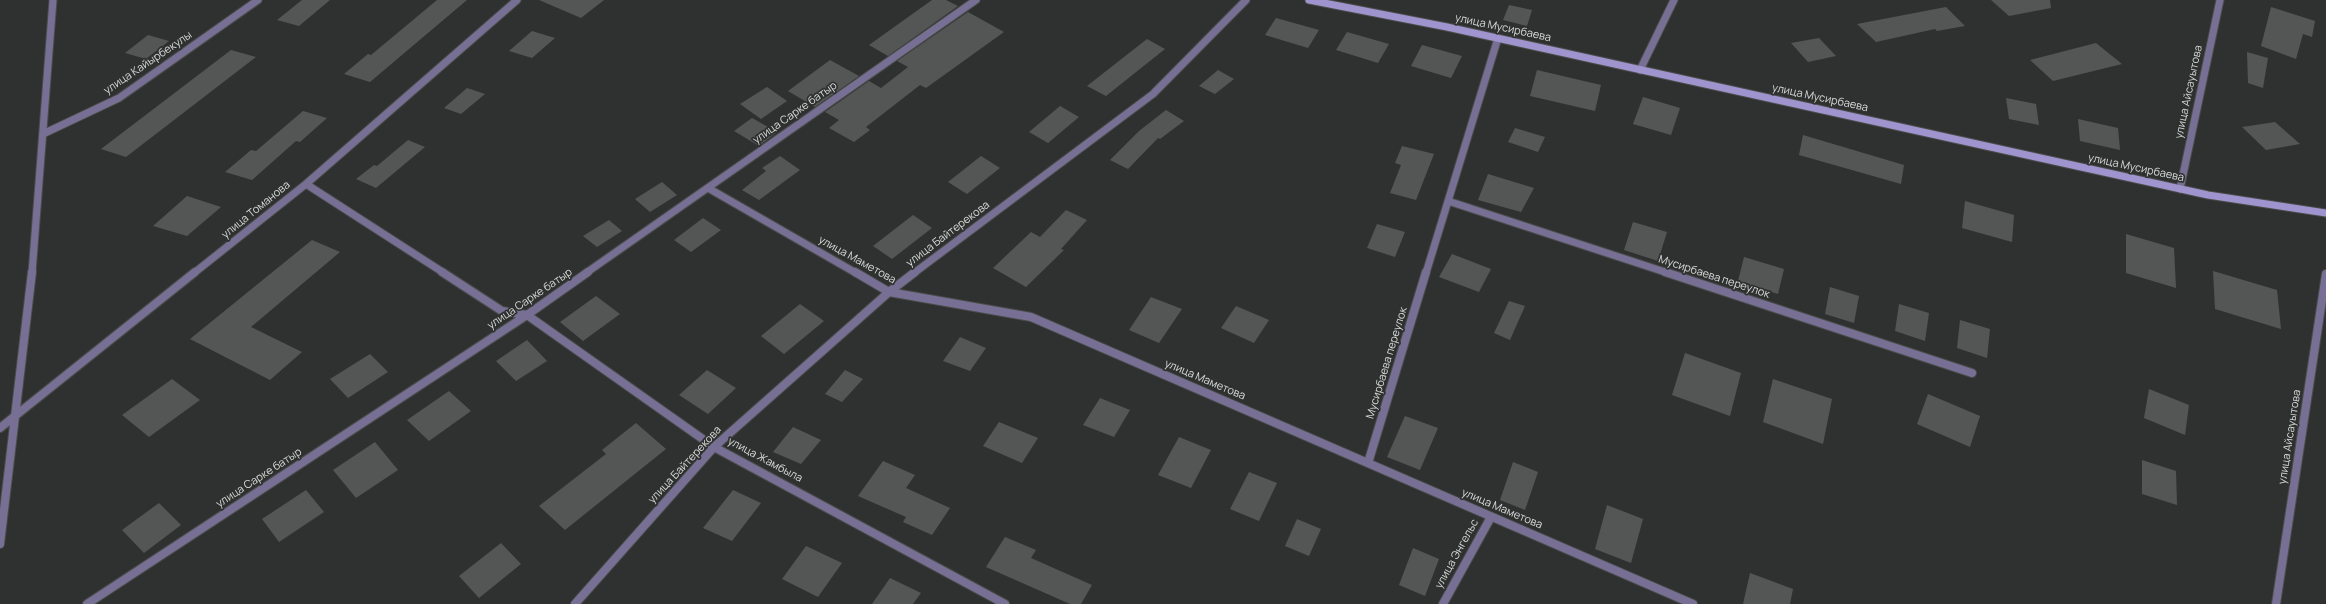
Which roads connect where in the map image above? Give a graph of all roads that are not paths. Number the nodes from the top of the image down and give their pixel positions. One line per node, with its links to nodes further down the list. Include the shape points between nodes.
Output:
1 (53, 0): 11 (street)
2 (258, 0): 11 (street, улица Кайырбекулы, via 119,98)
3 (517, 0): 12 (street, улица Томанова)
4 (976, 0): 13 (street, улица Сарке батыр)
5 (1246, 0): 18 (street, улица Байтерекова, via 1153,94)
6 (1310, 0): 9 (street, улица Мусирбаева)
7 (1674, 0): 10 (street)
8 (2220, 0): 14 (street, улица Айсауытова)
9 (1498, 38): 10 (street, улица Мусирбаева); 15 (street, Мусирбаева переулок)
10 (1640, 70): 14 (street, улица Мусирбаева)
11 (45, 133): 21 (street)
12 (306, 184): 19 (street, via 502,311); 21 (street, улица Томанова)
13 (708, 188): 18 (street, улица Маметова); 19 (street, улица Сарке батыр)
14 (2180, 189): 16 (street, улица Мусирбаева)
15 (1448, 202): 20 (street, Мусирбаева переулок); 24 (street, Мусирбаева переулок)
16 (2326, 213)
17 (2326, 274): 32 (street, улица Айсауытова)
18 (889, 292): 23 (street, улица Байтерекова); 24 (street, улица Маметова, via 1031,317)
19 (526, 315): 23 (street, улица Жамбыла); 27 (street, улица Сарке батыр)
20 (1972, 373)
21 (18, 414): 22 (street, улица Томанова); 26 (street)
22 (0, 428)
23 (714, 447): 28 (street, улица Байтерекова); 29 (street, улица Жамбыла)
24 (1368, 463): 25 (street, улица Маметова)
25 (1491, 517): 30 (street, улица Энгельс); 31 (street, улица Маметова)
26 (0, 544)
27 (87, 604)
28 (575, 604)
29 (1006, 604)
30 (1443, 604)
31 (1693, 604)
32 (2276, 604)

